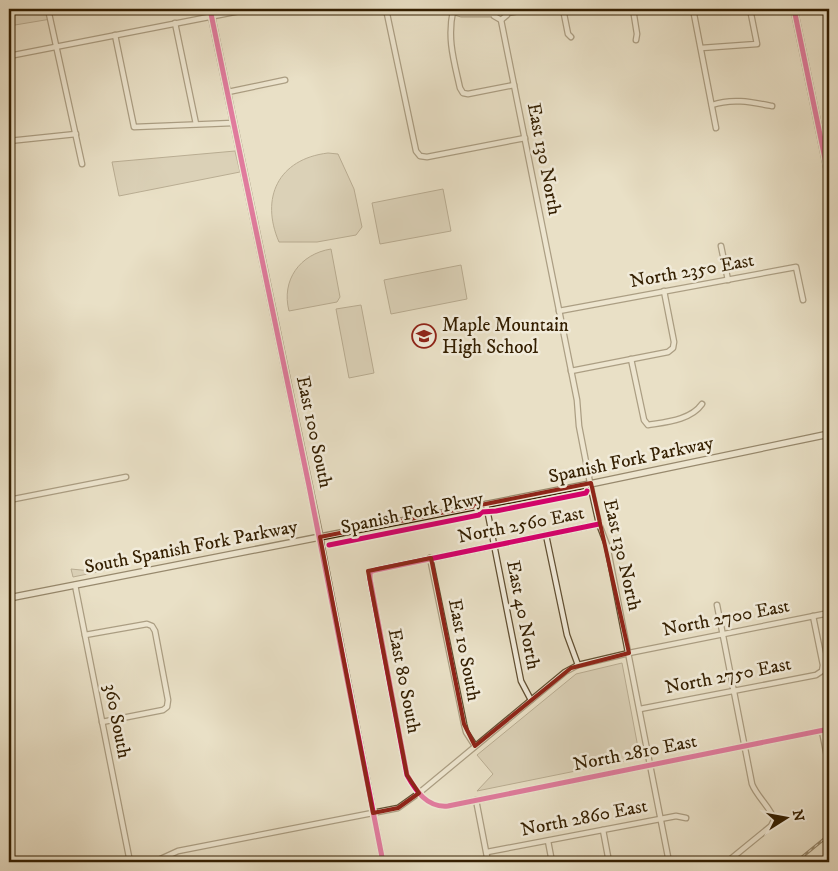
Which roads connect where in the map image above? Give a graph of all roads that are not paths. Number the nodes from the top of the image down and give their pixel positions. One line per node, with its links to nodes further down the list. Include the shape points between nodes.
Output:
1 (48, 9): 21 (street)
2 (210, 9): 15 (street, East 100 South)
3 (250, 9): 15 (street)
4 (386, 9): 33 (street, via 416,151 420,156)
5 (444, 9): 13 (street)
6 (530, 9): 12 (street)
7 (563, 9): 19 (street)
8 (633, 9): 20 (street)
9 (693, 9): 22 (street)
10 (750, 9): 22 (street, via 757,44)
11 (794, 9): 35 (street)
12 (507, 11): 16 (street)
13 (453, 12): 14 (street, via 472,15); 25 (street, via 450,42 463,93)
14 (494, 12): 16 (street)
15 (212, 16): 17 (street); 26 (street, East 100 South)
16 (501, 20): 25 (street, East 130 North)
17 (175, 23): 18 (street); 30 (street)
18 (115, 35): 21 (street); 30 (street, via 134,126)
19 (571, 37)
20 (636, 40)
21 (57, 47): 23 (street); 32 (street)
22 (700, 48): 27 (street)
23 (9, 56)
24 (285, 80): 26 (street)
25 (514, 84): 33 (street, East 130 North)
26 (228, 92): 29 (street, East 100 South)
27 (712, 105): 28 (street, via 732,100); 31 (street)
28 (772, 106)
29 (233, 123): 30 (street); 54 (street, East 100 South)
30 (196, 124)
31 (716, 128)
32 (76, 134): 34 (street); 36 (street)
33 (525, 138): 42 (street, East 130 North)
34 (9, 141)
35 (828, 163): 37 (street)
36 (82, 164)
37 (829, 178)
38 (721, 246): 39 (street)
39 (728, 280): 40 (street, North 2350 East); 41 (street, North 2350 East, via 796,267)
40 (664, 291): 42 (street, North 2350 East); 43 (street, via 673,348 668,352)
41 (803, 300)
42 (559, 311): 44 (street, East 130 North)
43 (631, 359): 44 (street); 45 (street, via 644,420 648,425 676,420 698,410)
44 (571, 371): 48 (street, East 130 North)
45 (702, 404)
46 (829, 434): 48 (street, Spanish Fork Parkway)
47 (126, 478): 49 (street)
48 (591, 483): 50 (street, Spanish Fork Parkway); 52 (street, East 130 North)
49 (9, 500)
50 (486, 504): 51 (street, Spanish Fork Parkway); 55 (street, East 40 North)
51 (439, 513): 54 (street, South Spanish Fork Parkway)
52 (599, 524): 53 (street, North 2560 East); 65 (street, East 130 North, via 607,545)
53 (546, 535): 55 (street, North 2560 East); 66 (street, via 567,635)
54 (320, 536): 58 (street, South Spanish Fork Parkway); 79 (street, East 100 South)
55 (494, 545): 56 (street, North 2560 East); 68 (street, East 40 North, via 521,682)
56 (430, 558): 57 (street, North 2560 East); 73 (street, East 10 South, via 464,724)
57 (370, 572): 77 (street, East 80 South, via 407,775)
58 (75, 585): 59 (street, South Spanish Fork Parkway); 64 (street, 360 South)
59 (9, 598)
60 (717, 605): 63 (street)
61 (829, 613): 62 (street, North 2700 East)
62 (813, 616): 63 (street, North 2700 East); 67 (street, North 2750 East, via 822,671 816,675)
63 (723, 634): 65 (street, North 2700 East); 67 (street)
64 (85, 635): 70 (street, 360 South); 70 (street, via 144,624 151,625 155,631 167,707)
65 (629, 652): 66 (street, North 2700 East); 69 (street, East 130 North)
66 (578, 664): 68 (street)
67 (734, 690): 69 (street, North 2750 East); 74 (street)
68 (531, 700): 73 (street)
69 (640, 709): 75 (street, East 130 North)
70 (102, 722): 85 (street, 360 South)
71 (829, 730): 72 (street, North 2810 East)
72 (822, 731): 74 (street, North 2810 East); 76 (street)
73 (475, 746): 77 (street)
74 (745, 746): 75 (street, North 2810 East); 92 (street, via 755,792 774,820)
75 (650, 765): 78 (street, North 2810 East); 80 (street, East 130 North)
76 (829, 767)
77 (419, 793): 78 (street, North 2810 East, via 434,806); 79 (street, via 398,808)
78 (476, 800): 84 (street)
79 (373, 813): 86 (street, via 178,851); 87 (street, East 100 South)
80 (661, 818): 81 (street, North 2860 East); 82 (street, North 2860 East); 91 (street, East 130 North)
81 (686, 818)
82 (603, 830): 83 (street, North 2860 East); 90 (street)
83 (548, 841): 84 (street, North 2860 East); 89 (street)
84 (486, 852): 88 (street)
85 (130, 862)
86 (154, 862)
87 (383, 862)
88 (488, 862)
89 (552, 862)
90 (609, 862)
91 (669, 862)
92 (727, 862)

